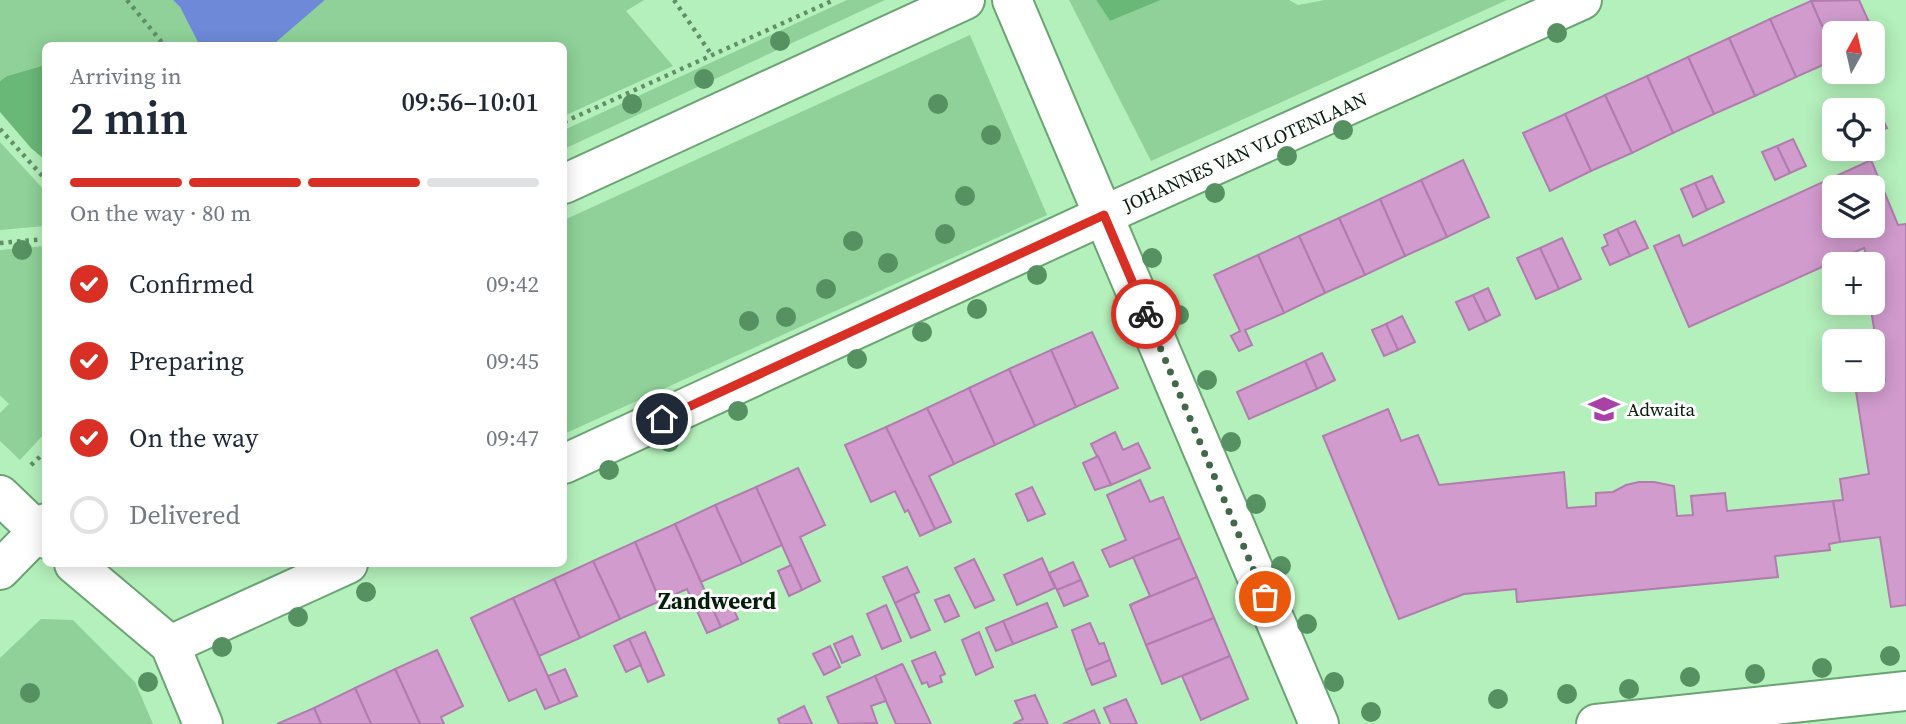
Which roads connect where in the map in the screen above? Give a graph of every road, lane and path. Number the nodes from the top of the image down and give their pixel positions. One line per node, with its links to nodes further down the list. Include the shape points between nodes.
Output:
1 (127, 0): 7 (path)
2 (674, 0): 8 (path)
3 (834, 0): 8 (path)
4 (965, 0): 12 (street)
5 (1012, 0): 13 (street)
6 (1582, 0): 13 (street, JOHANNES VAN VLOTENLAAN)
7 (162, 42)
8 (712, 54): 9 (path)
9 (567, 121)
10 (0, 130): 11 (path)
11 (42, 176)
12 (567, 183)
13 (1104, 215): 16 (street, JOHANNES VAN VLOTENLAAN); 26 (street)
14 (42, 239): 15 (path)
15 (0, 243)
16 (567, 463)
17 (0, 495): 18 (street)
18 (42, 530)
19 (42, 532): 22 (street)
20 (78, 567): 23 (street)
21 (341, 567): 23 (street)
22 (0, 570)
23 (170, 645): 25 (street)
24 (1906, 691): 27 (street)
25 (203, 724)
26 (1319, 724)
27 (1596, 724)

